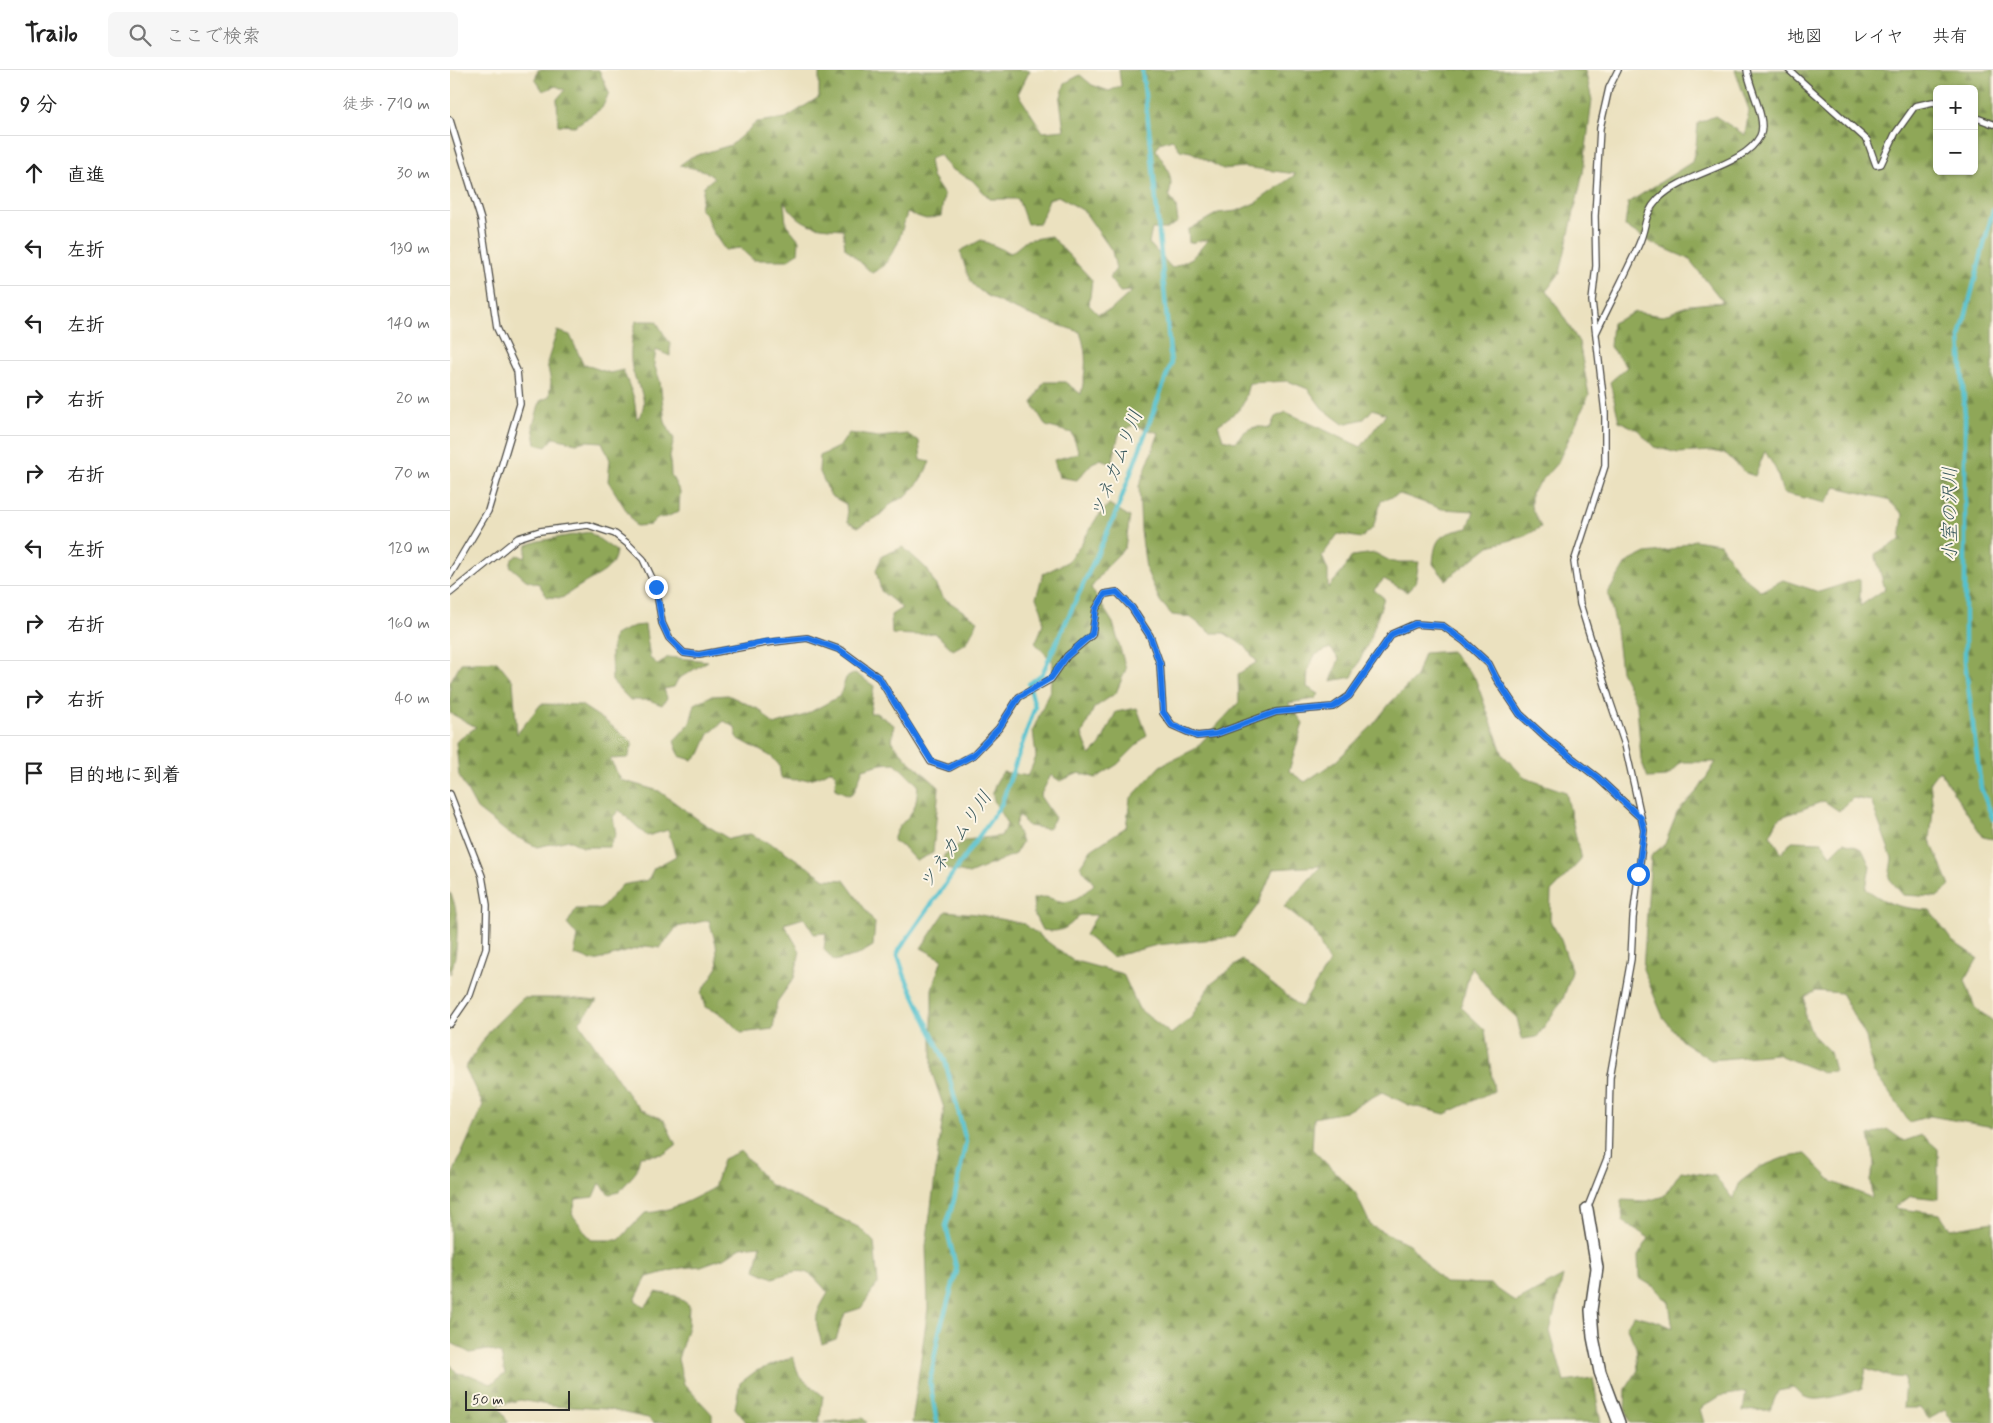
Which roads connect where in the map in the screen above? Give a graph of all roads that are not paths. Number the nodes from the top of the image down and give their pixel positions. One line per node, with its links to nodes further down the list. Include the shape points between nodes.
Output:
1 (1618, 70): 8 (lane, via 1609,88 1600,128 1592,301)
2 (1747, 70): 8 (lane, via 1763,126 1760,136 1751,148 1722,166 1681,181 1648,210 1640,242)
3 (1789, 70): 4 (lane, via 1867,140 1876,165 1881,164 1895,134 1915,106)
4 (1933, 102)
5 (1978, 118): 7 (lane)
6 (450, 120): 9 (lane, via 481,220 497,328 517,371 520,404 488,511)
7 (1993, 124)
8 (1596, 333): 12 (lane, via 1605,413 1605,466 1574,562 1580,604 1625,745)
9 (450, 575)
10 (450, 593): 12 (lane, via 518,538 540,531 588,525 615,534 643,559 656,587 662,623 669,638 684,653 699,655 765,642 808,638 840,650 879,678 932,762 949,768 973,755 999,728 1019,697 1051,678 1067,656 1092,634 1096,609 1105,594 1117,592 1150,636 1160,664 1163,712 1172,725 1197,736 1216,734 1276,712 1333,707 1349,696 1392,634 1415,624 1443,626 1489,664 1520,714)
11 (450, 794): 13 (lane, via 482,876 487,905 486,948 470,995)
12 (1641, 818): 14 (lane, via 1644,830 1631,959 1610,1077 1608,1156)
13 (450, 1024)
14 (1587, 1210): 15 (street, via 1597,1268 1591,1310 1593,1338 1600,1372)
15 (1619, 1423)

